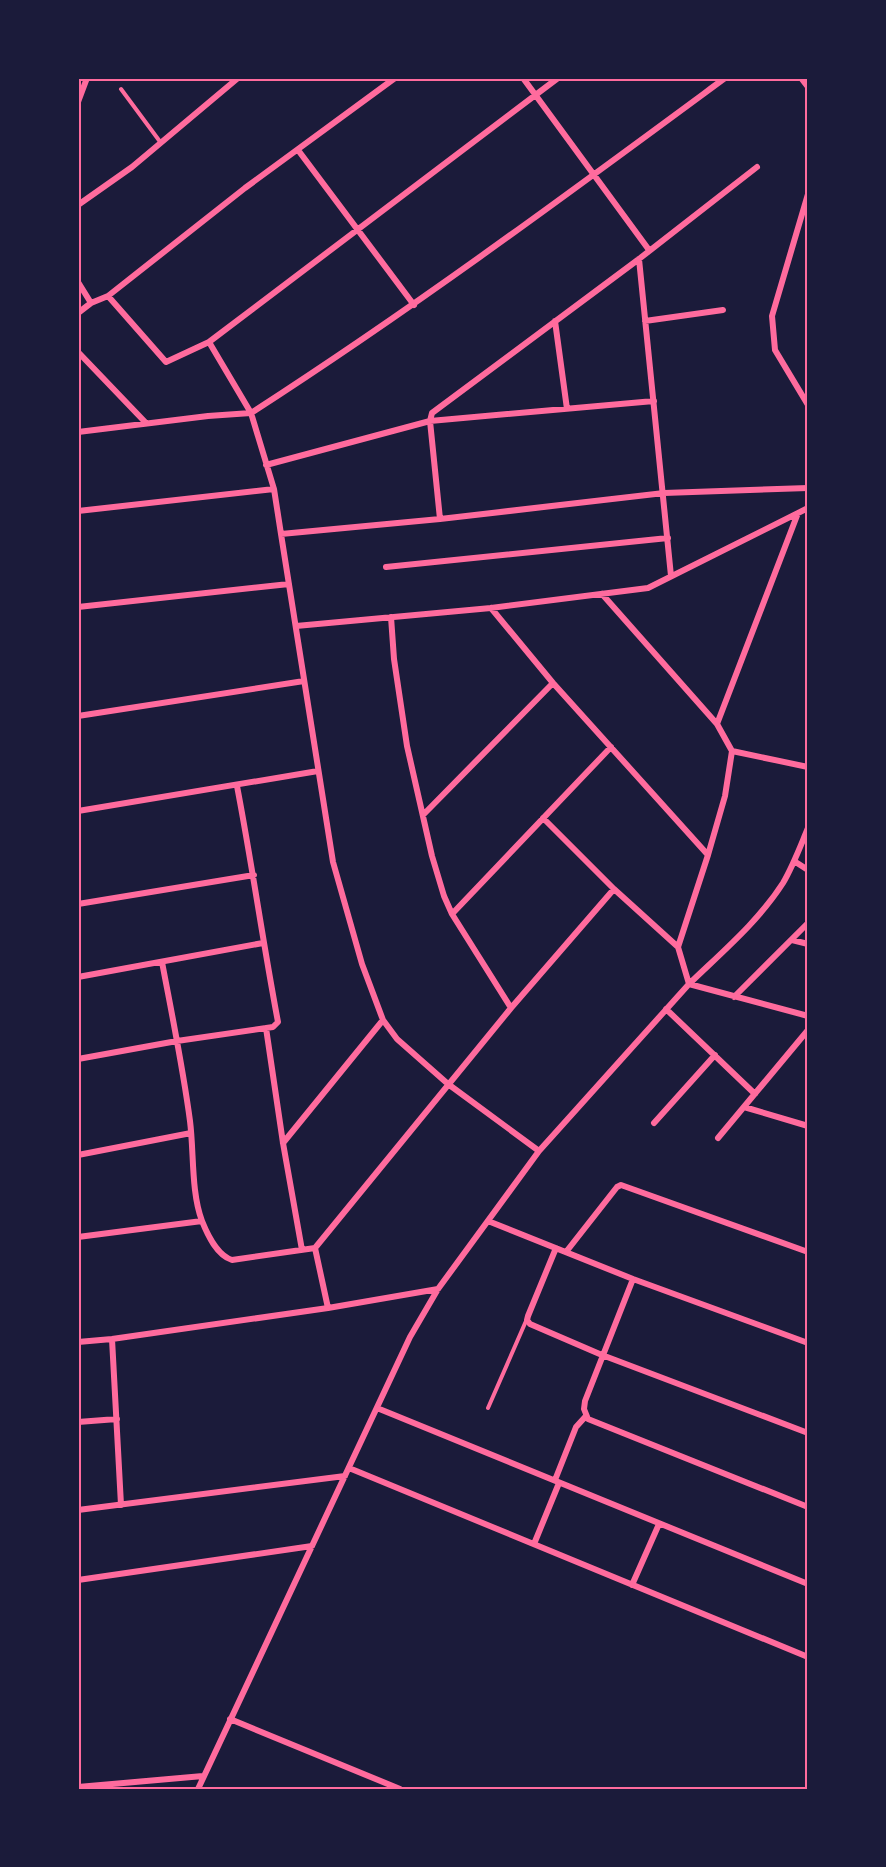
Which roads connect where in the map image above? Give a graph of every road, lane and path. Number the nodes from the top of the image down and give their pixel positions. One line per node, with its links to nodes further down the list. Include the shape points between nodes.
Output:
1 (87, 78): 11 (street)
2 (238, 78): 12 (street)
3 (396, 78): 13 (street)
4 (523, 78): 10 (street)
5 (558, 78): 10 (street)
6 (725, 78): 15 (street)
7 (801, 78): 8 (street)
8 (808, 87)
9 (121, 89): 12 (lane)
10 (535, 95): 15 (street); 18 (street)
11 (78, 102)
12 (161, 143): 17 (street)
13 (298, 150): 18 (street); 22 (street)
14 (758, 167): 19 (street)
15 (594, 174): 19 (street); 24 (street)
16 (808, 194): 32 (street, via 772,315 775,350)
17 (78, 205)
18 (358, 229): 24 (street); 29 (street)
19 (650, 250): 20 (street)
20 (639, 259): 27 (street); 28 (street)
21 (78, 282): 23 (street)
22 (108, 296): 23 (street); 29 (street, via 166,362)
23 (91, 303): 26 (street)
24 (414, 305): 34 (street)
25 (723, 310): 28 (street)
26 (78, 313)
27 (555, 321): 33 (street); 35 (street, via 432,413)
28 (645, 321): 31 (street)
29 (209, 342): 34 (street)
30 (78, 352): 36 (street)
31 (654, 401): 33 (street); 41 (street)
32 (808, 405)
33 (567, 409): 35 (street)
34 (251, 413): 36 (street); 38 (street)
35 (430, 421): 38 (street); 45 (street)
36 (146, 423): 37 (street)
37 (78, 432)
38 (266, 465): 40 (street)
39 (808, 488): 41 (street)
40 (274, 489): 43 (street); 46 (street)
41 (664, 493): 45 (street); 47 (street)
42 (808, 508): 44 (street)
43 (78, 511)
44 (798, 513): 49 (street); 59 (street)
45 (440, 519): 46 (street)
46 (281, 534): 50 (street)
47 (668, 538): 48 (street); 49 (street)
48 (386, 567)
49 (671, 576): 51 (street, via 648,588)
50 (289, 584): 52 (street); 55 (street)
51 (602, 594): 53 (street); 59 (street)
52 (78, 607)
53 (491, 608): 54 (street); 57 (street)
54 (391, 617): 55 (street); 66 (street, via 407,746)
55 (296, 626): 56 (street)
56 (304, 681): 58 (street); 63 (street)
57 (553, 683): 60 (street); 66 (street)
58 (78, 716)
59 (717, 724): 61 (street)
60 (611, 747): 67 (street); 69 (street)
61 (732, 752): 62 (street); 69 (street)
62 (808, 767)
63 (318, 771): 64 (street); 88 (street, via 333,862 362,964)
64 (237, 786): 65 (street); 72 (street)
65 (78, 811)
66 (423, 815): 75 (street)
67 (543, 818): 73 (street); 75 (street)
68 (808, 828): 70 (street)
69 (708, 855): 80 (street)
70 (794, 861): 71 (street); 83 (street, via 771,900 750,925)
71 (808, 870)
72 (254, 875): 74 (street); 78 (street)
73 (614, 889): 80 (street); 85 (street)
74 (78, 903)
75 (452, 914): 85 (street)
76 (808, 924): 77 (street)
77 (792, 940): 79 (street); 84 (street)
78 (263, 944): 81 (street); 89 (street, via 278,1022)
79 (808, 944)
80 (678, 947): 83 (street)
81 (162, 962): 82 (street); 91 (street)
82 (78, 977)
83 (689, 984): 84 (street); 86 (street)
84 (734, 997): 87 (street)
85 (511, 1008): 94 (street)
86 (666, 1009): 92 (street); 102 (street)
87 (808, 1016)
88 (383, 1020): 94 (street, via 397,1039); 101 (street)
89 (266, 1028): 91 (street); 101 (street)
90 (808, 1030): 95 (street)
91 (177, 1041): 93 (street); 99 (street)
92 (715, 1056): 95 (street); 97 (street)
93 (78, 1059)
94 (448, 1084): 102 (street); 107 (street)
95 (755, 1094): 96 (street)
96 (744, 1107): 98 (street); 100 (street)
97 (654, 1123)
98 (808, 1126)
99 (191, 1133): 103 (street); 104 (street)
100 (718, 1138)
101 (283, 1143): 109 (street)
102 (539, 1151): 105 (street)
103 (78, 1155)
104 (202, 1221): 106 (street); 109 (street, via 224,1258)
105 (488, 1221): 108 (street); 113 (street)
106 (78, 1237)
107 (315, 1248): 109 (street); 114 (street)
108 (556, 1248): 110 (street); 115 (street)
109 (302, 1250)
110 (566, 1252): 111 (street, via 621,1185); 112 (street)
111 (808, 1252)
112 (633, 1279): 118 (street); 119 (street)
113 (438, 1289): 114 (street); 120 (street, via 410,1337)
114 (328, 1308): 116 (street)
115 (527, 1320): 119 (street); 121 (lane)
116 (112, 1339): 117 (street); 123 (street)
117 (78, 1342)
118 (808, 1343)
119 (602, 1355): 122 (street, via 585,1401); 125 (street)
120 (377, 1408): 126 (street); 128 (street)
121 (488, 1408)
122 (586, 1416): 128 (street, via 576,1427 555,1480); 130 (street)
123 (117, 1419): 124 (street); 129 (street)
124 (78, 1422)
125 (808, 1433)
126 (349, 1468): 127 (street); 133 (street)
127 (345, 1476): 129 (street); 134 (street)
128 (559, 1483): 132 (street); 133 (street)
129 (121, 1505): 131 (street)
130 (808, 1507)
131 (78, 1510)
132 (659, 1524): 136 (street); 137 (street)
133 (534, 1544): 137 (street)
134 (312, 1546): 135 (street); 139 (street)
135 (78, 1580)
136 (808, 1584)
137 (632, 1585): 138 (street)
138 (808, 1658)
139 (230, 1719): 140 (street); 144 (street)
140 (203, 1776): 142 (street); 143 (street)
141 (78, 1787): 142 (street)
142 (108, 1787)
143 (198, 1789)
144 (400, 1789)

